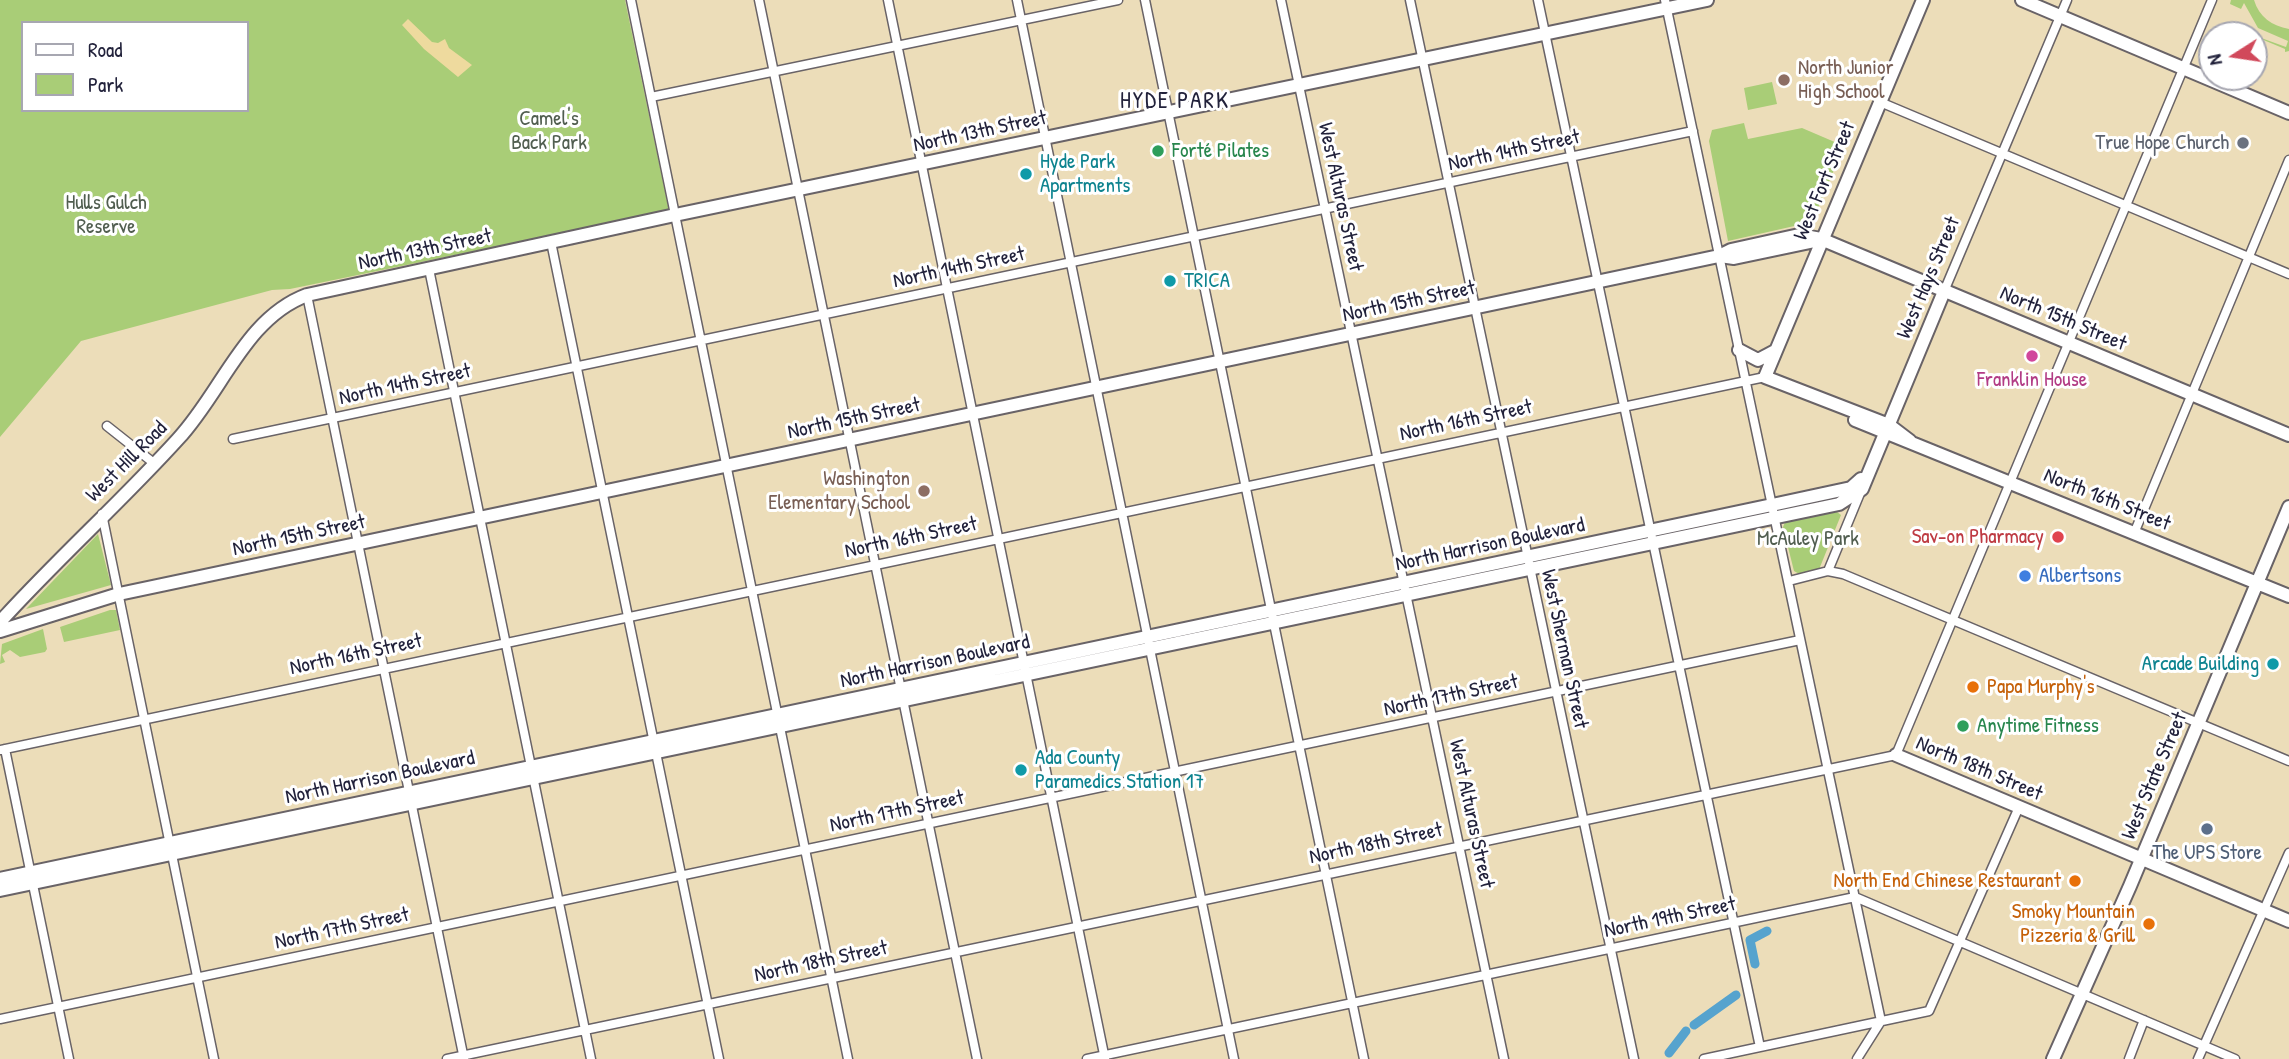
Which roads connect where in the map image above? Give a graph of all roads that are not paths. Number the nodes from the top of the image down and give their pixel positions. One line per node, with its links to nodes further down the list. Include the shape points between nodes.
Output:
1 (631, 0): 24 (street)
2 (760, 0): 22 (street)
3 (888, 0): 19 (street)
4 (1017, 0): 17 (street)
5 (1118, 0): 17 (street)
6 (1145, 0): 27 (street)
7 (1281, 0): 23 (street, West Alturas Street)
8 (1409, 0): 20 (street, West Sherman Street)
9 (1538, 0): 18 (street)
10 (1707, 0): 15 (street, North 13th Street)
11 (1923, 0): 25 (street, West Fort Street)
12 (2022, 0): 16 (street)
13 (2067, 0): 16 (street, West Hays Street)
14 (2212, 0): 21 (street)
15 (1666, 4): 18 (street, North 13th Street); 28 (street)
16 (2060, 16): 21 (street); 30 (street, West Hays Street)
17 (1021, 20): 19 (street); 29 (street)
18 (1545, 34): 20 (street, North 13th Street); 31 (street)
19 (897, 46): 22 (street); 33 (street)
20 (1422, 59): 23 (street, North 13th Street); 34 (street, West Sherman Street)
21 (2183, 68): 26 (street); 36 (street)
22 (774, 71): 24 (street); 35 (street)
23 (1299, 85): 27 (street, North 13th Street); 37 (street, West Alturas Street)
24 (650, 97): 38 (street)
25 (1880, 102): 30 (street); 40 (street, West Fort Street)
26 (2289, 113)
27 (1168, 114): 29 (street, North 13th Street); 39 (street)
28 (1693, 131): 31 (street, North 14th Street); 42 (street)
29 (1046, 138): 33 (street, North 13th Street); 44 (street)
30 (2002, 153): 36 (street); 49 (street, West Hays Street)
31 (1571, 157): 34 (street, North 14th Street); 47 (street)
32 (2289, 160): 43 (street)
33 (921, 164): 35 (street, North 13th Street); 48 (street)
34 (1448, 183): 37 (street, North 14th Street); 51 (street, West Sherman Street)
35 (799, 190): 38 (street, North 13th Street); 52 (street)
36 (2125, 205): 43 (street); 56 (street)
37 (1325, 209): 39 (street, North 14th Street); 54 (street, West Alturas Street)
38 (675, 215): 41 (street, North 13th Street); 55 (street)
39 (1194, 236): 44 (street, North 14th Street); 59 (street)
40 (1821, 239): 42 (street, North 15th Street, via 1734,258); 49 (street, North 15th Street); 58 (street, West Fort Street)
41 (551, 242): 45 (street, North 13th Street); 60 (street)
42 (1719, 256): 47 (street, North 15th Street); 57 (street)
43 (2248, 257): 46 (street); 65 (street)
44 (1071, 262): 48 (street, North 14th Street); 63 (street)
45 (429, 269): 50 (street, North 13th Street); 64 (street)
46 (2289, 274)
47 (1597, 282): 51 (street, North 15th Street); 66 (street)
48 (946, 289): 52 (street, North 14th Street); 67 (street)
49 (1945, 289): 56 (street, North 15th Street); 70 (street, West Hays Street)
50 (307, 295): 53 (street, North 13th Street); 68 (street)
51 (1474, 308): 54 (street, North 15th Street); 71 (street, West Sherman Street)
52 (824, 314): 55 (street, North 14th Street); 74 (street)
53 (266, 318): 76 (street, West Hill Road, via 216,393)
54 (1351, 334): 59 (street, North 15th Street); 75 (street, West Alturas Street)
55 (701, 340): 60 (street, North 14th Street); 77 (street)
56 (2070, 344): 65 (street, North 15th Street); 79 (street)
57 (1739, 350): 58 (street, via 1758,360); 62 (street)
58 (1775, 350): 61 (street, West Fort Street)
59 (1220, 362): 63 (street, North 15th Street); 80 (street)
60 (577, 367): 64 (street, North 14th Street); 82 (street)
61 (1765, 377): 62 (street, North 16th Street); 70 (street, North 16th Street)
62 (1746, 382): 66 (street, North 16th Street); 84 (street)
63 (1097, 388): 67 (street, North 15th Street); 85 (street)
64 (455, 393): 68 (street, North 14th Street); 87 (street)
65 (2191, 393): 72 (street, North 15th Street); 88 (street)
66 (1624, 408): 71 (street, North 16th Street); 89 (street)
67 (972, 414): 74 (street, North 15th Street); 90 (street)
68 (332, 418): 73 (street, North 14th Street); 91 (street)
69 (107, 426): 76 (street)
70 (1887, 429): 78 (street, West Hays Street); 79 (street, North 16th Street)
71 (1501, 434): 75 (street, North 16th Street); 92 (street, West Sherman Street)
72 (2289, 435)
73 (233, 439)
74 (850, 440): 77 (street, North 15th Street); 93 (street)
75 (1378, 460): 80 (street, North 16th Street); 97 (street, West Alturas Street)
76 (155, 464): 86 (street, West Hill Road)
77 (726, 465): 82 (street, North 15th Street); 98 (street)
78 (1871, 468): 81 (street, West Hays Street); 84 (street, North Harrison Boulevard, via 1851,488)
79 (2011, 481): 88 (street, North 16th Street); 103 (street)
80 (1246, 488): 85 (street, North 16th Street); 101 (street)
81 (1863, 489): 84 (street, North Harrison Boulevard, via 1839,504); 94 (street, West Hays Street)
82 (603, 491): 87 (street, North 15th Street); 102 (street)
83 (2289, 507): 96 (street, West State Street)
84 (1773, 511): 89 (street, North Harrison Boulevard); 95 (street)
85 (1122, 513): 90 (street, North 16th Street); 107 (street)
86 (102, 514): 99 (street); 104 (street, West Hill Road)
87 (480, 517): 91 (street, North 15th Street); 108 (street)
88 (2134, 531): 96 (street, North 16th Street)
89 (1651, 537): 92 (street, North Harrison Boulevard); 109 (street)
90 (998, 540): 93 (street, North 16th Street); 110 (street)
91 (358, 542): 99 (street, North 15th Street); 111 (street)
92 (1528, 562): 97 (street, North Harrison Boulevard); 112 (street, West Sherman Street)
93 (876, 566): 98 (street, North 16th Street); 113 (street)
94 (1828, 571): 95 (street); 103 (street)
95 (1789, 581): 106 (street)
96 (2256, 583): 100 (street, North 16th Street); 117 (street, West State Street)
97 (1405, 588): 101 (street, North Harrison Boulevard); 114 (street, West Alturas Street)
98 (752, 592): 102 (street, North 16th Street); 116 (street)
99 (119, 594): 105 (street, North 15th Street); 115 (street)
100 (2289, 596)
101 (1273, 617): 107 (street, North Harrison Boulevard); 119 (street)
102 (629, 618): 108 (street, North 16th Street); 118 (street)
103 (1952, 620): 117 (street); 121 (street)
104 (0, 622)
105 (0, 631)
106 (1800, 640): 109 (street, North 17th Street); 123 (street)
107 (1149, 643): 110 (street, North Harrison Boulevard); 125 (street)
108 (506, 644): 111 (street, North 16th Street); 124 (street)
109 (1679, 665): 112 (street, North 17th Street); 126 (street)
110 (1025, 669): 113 (street, North Harrison Boulevard); 128 (street)
111 (384, 670): 115 (street, North 16th Street); 127 (street)
112 (1556, 691): 114 (street, North 17th Street); 130 (street, West Sherman Street)
113 (902, 695): 116 (street, North Harrison Boulevard); 131 (street)
114 (1432, 718): 119 (street, North 17th Street); 132 (street, West Alturas Street)
115 (145, 720): 120 (street, North 16th Street); 133 (street)
116 (779, 720): 118 (street, North Harrison Boulevard); 134 (street)
117 (2199, 723): 122 (street); 136 (street, West State Street)
118 (655, 746): 124 (street, North Harrison Boulevard); 138 (street)
119 (1299, 746): 125 (street, North 17th Street); 137 (street)
120 (3, 750): 139 (street)
121 (1896, 755): 123 (street, North 18th Street); 129 (street, North 18th Street)
122 (2289, 761)
123 (1828, 768): 126 (street, North 18th Street); 142 (street)
124 (532, 772): 127 (street, North Harrison Boulevard); 144 (street)
125 (1175, 772): 128 (street, North 17th Street); 143 (street)
126 (1706, 794): 130 (street, North 18th Street); 147 (street)
127 (410, 798): 133 (street, North Harrison Boulevard); 149 (street)
128 (1051, 798): 131 (street, North 17th Street); 148 (street)
129 (2019, 807): 136 (street, North 18th Street); 150 (street)
130 (1583, 820): 132 (street, North 18th Street); 151 (street, West Sherman Street)
131 (929, 824): 134 (street, North 17th Street); 152 (street)
132 (1460, 846): 137 (street, North 18th Street); 153 (street, West Alturas Street)
133 (171, 849): 139 (street, North Harrison Boulevard); 154 (street)
134 (805, 849): 138 (street, North 17th Street); 155 (street)
135 (2289, 853): 145 (street)
136 (2142, 858): 145 (street, North 18th Street); 156 (street, West State Street)
137 (1326, 874): 143 (street, North 18th Street); 157 (street)
138 (682, 876): 144 (street, North 17th Street); 158 (street)
139 (32, 877): 140 (street, North Harrison Boulevard); 141 (street, North Harrison Boulevard); 159 (street)
140 (0, 879)
141 (0, 890)
142 (1855, 897): 147 (street, North 19th Street); 150 (street); 162 (street)
143 (1202, 901): 148 (street, North 18th Street); 163 (street)
144 (559, 902): 149 (street, North 17th Street); 164 (street)
145 (2265, 910): 146 (street, North 18th Street); 165 (street)
146 (2289, 921)
147 (1733, 923): 151 (street, North 19th Street); 166 (street)
148 (1078, 926): 152 (street, North 18th Street); 168 (street)
149 (436, 927): 154 (street, North 17th Street); 167 (street)
150 (1959, 941): 156 (street); 162 (street, via 1929,1011)
151 (1610, 949): 153 (street, North 19th Street); 181 (street, West Sherman Street)
152 (955, 952): 155 (street, North 18th Street); 176 (street)
153 (1487, 975): 157 (street, North 19th Street); 180 (street, West Alturas Street)
154 (198, 978): 159 (street, North 17th Street); 171 (street)
155 (832, 980): 158 (street, North 18th Street); 175 (street)
156 (2084, 994): 161 (street); 184 (street, West State Street)
157 (1352, 1003): 163 (street, North 19th Street); 179 (street)
158 (708, 1006): 164 (street, North 18th Street); 174 (street)
159 (59, 1007): 160 (street, North 17th Street); 170 (street)
160 (0, 1019)
161 (2144, 1020): 165 (street); 169 (street)
162 (1881, 1021): 166 (street); 183 (street)
163 (1228, 1030): 168 (street, North 19th Street); 178 (street)
164 (586, 1031): 167 (street, North 18th Street); 173 (street)
165 (2204, 1045): 185 (street); 186 (street)
166 (1760, 1047): 182 (street)
167 (463, 1057): 172 (street, North 18th Street)
168 (1105, 1057): 177 (street, North 19th Street)
169 (2131, 1057)
170 (69, 1059)
171 (214, 1059)
172 (447, 1059)
173 (592, 1059)
174 (719, 1059)
175 (848, 1059)
176 (977, 1059)
177 (1087, 1059)
178 (1234, 1059)
179 (1364, 1059)
180 (1504, 1059)
181 (1634, 1059)
182 (1704, 1059)
183 (1857, 1059)
184 (2053, 1059)
185 (2199, 1059)
186 (2235, 1059)

